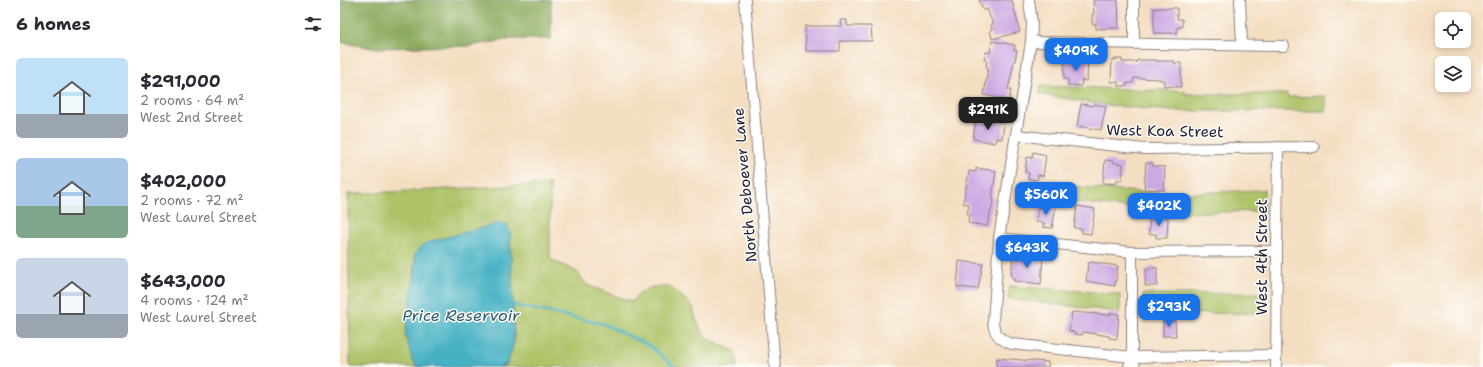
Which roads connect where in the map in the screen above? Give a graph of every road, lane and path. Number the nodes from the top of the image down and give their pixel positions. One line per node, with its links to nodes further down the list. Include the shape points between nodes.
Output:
1 (745, 0): 17 (street, North Deboever Lane)
2 (1029, 0): 5 (street)
3 (1134, 0): 6 (street)
4 (1240, 0): 7 (street)
5 (1031, 42): 6 (street); 9 (street)
6 (1134, 44): 7 (street)
7 (1242, 45): 8 (street)
8 (1284, 46)
9 (1016, 135): 10 (street, West Koa Street, via 1144,149); 12 (street)
10 (1278, 147): 11 (street, West Koa Street); 13 (street, West 4th Street)
11 (1314, 147)
12 (999, 238): 14 (street); 16 (street, via 993,322 997,336 1012,344)
13 (1277, 251): 14 (street); 15 (street, West 4th Street)
14 (1132, 252): 16 (street)
15 (1276, 355): 16 (street); 18 (street, West 4th Street)
16 (1132, 364)
17 (775, 367)
18 (1276, 367)

